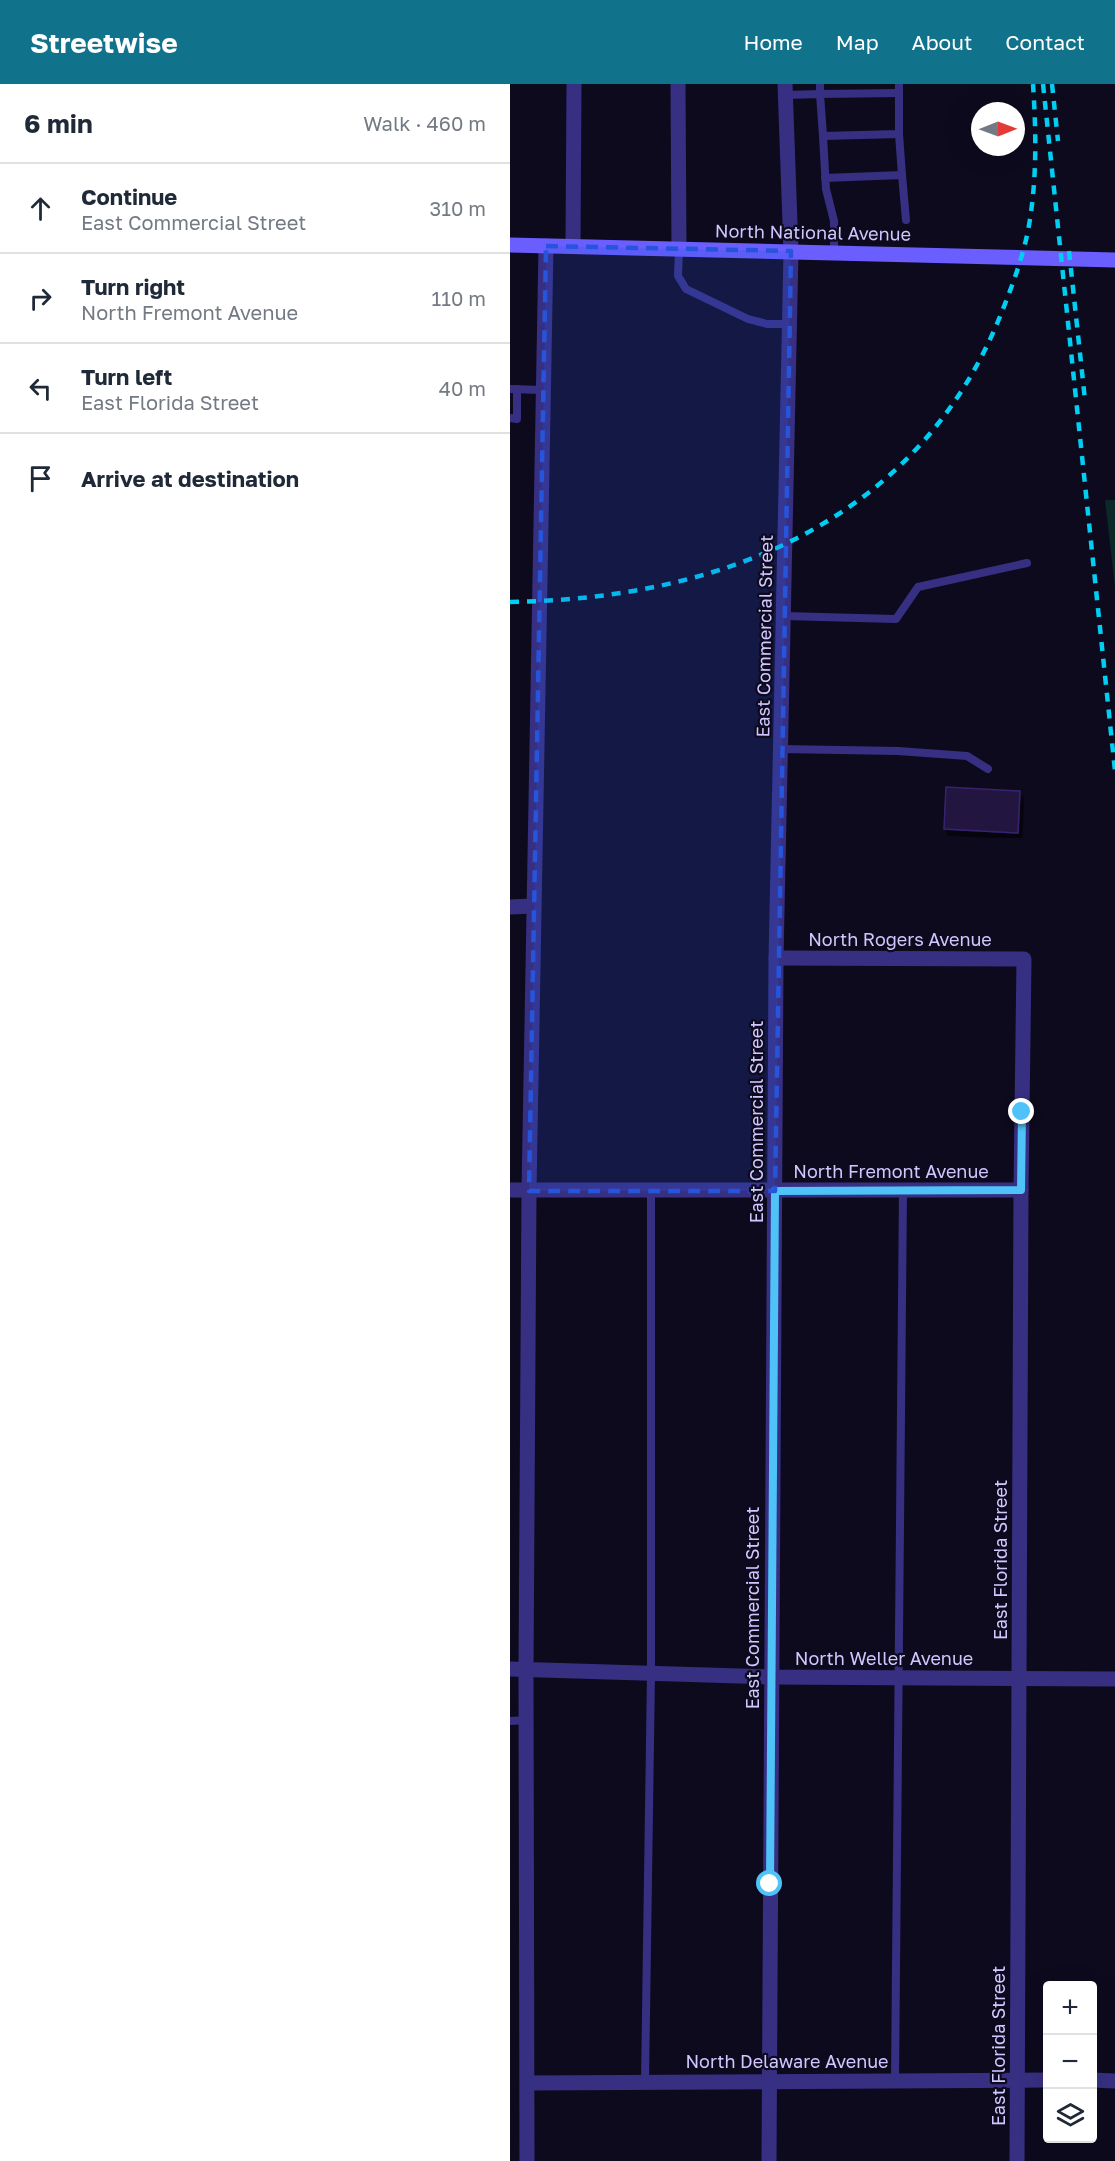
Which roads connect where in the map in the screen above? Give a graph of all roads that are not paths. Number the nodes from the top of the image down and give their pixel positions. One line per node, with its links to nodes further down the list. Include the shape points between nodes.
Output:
1 (574, 84): 14 (street)
2 (678, 84): 15 (street)
3 (820, 84): 6 (lane)
4 (899, 89): 6 (lane); 7 (lane)
5 (786, 90): 6 (lane); 16 (street, East Commercial Street)
6 (820, 94): 8 (lane)
7 (899, 134): 8 (lane); 9 (lane)
8 (823, 136): 10 (lane)
9 (902, 175): 10 (lane); 11 (lane)
10 (825, 178): 17 (lane)
11 (906, 220)
12 (510, 245): 13 (main road, North National Avenue)
13 (546, 246): 14 (main road, North National Avenue); 21 (street)
14 (573, 246): 15 (main road, North National Avenue)
15 (680, 249): 16 (main road, North National Avenue); 19 (lane, via 678,276 686,289 748,319)
16 (791, 251): 17 (main road, North National Avenue); 19 (street, East Commercial Street)
17 (834, 252): 18 (main road, North National Avenue)
18 (1115, 260)
19 (790, 324): 24 (street, East Commercial Street)
20 (513, 389): 21 (lane); 22 (lane, via 517,419)
21 (543, 390): 27 (street)
22 (510, 418)
23 (1027, 563): 24 (lane, via 918,587 896,620)
24 (784, 616): 25 (street, East Commercial Street)
25 (781, 749): 26 (lane, via 967,756); 29 (street, East Commercial Street)
26 (988, 769)
27 (533, 906): 28 (street); 34 (street)
28 (510, 907)
29 (776, 958): 30 (street, North Rogers Avenue); 36 (street, East Commercial Street)
30 (1024, 959): 32 (street, East Florida Street)
31 (903, 1190): 32 (street, North Fremont Avenue); 36 (street, North Fremont Avenue); 42 (lane)
32 (1021, 1190): 41 (street, East Florida Street)
33 (510, 1191): 34 (street, North Fremont Avenue)
34 (529, 1191): 35 (street, North Fremont Avenue); 38 (street)
35 (651, 1191): 36 (street, North Fremont Avenue); 39 (lane)
36 (775, 1191): 40 (street, East Commercial Street)
37 (510, 1669): 38 (street, North Weller Avenue)
38 (526, 1671): 39 (street, North Weller Avenue); 44 (street)
39 (651, 1674): 40 (street, North Weller Avenue); 52 (lane)
40 (770, 1677): 42 (street, North Weller Avenue); 47 (street, East Commercial Street)
41 (1019, 1677): 42 (street, North Weller Avenue); 43 (street, North Weller Avenue); 46 (street, East Florida Street)
42 (899, 1678): 48 (lane)
43 (1115, 1679)
44 (526, 1720): 45 (lane); 53 (street)
45 (510, 1721)
46 (1018, 2079): 48 (street, North Delaware Avenue); 49 (street, North Delaware Avenue); 56 (street, East Florida Street)
47 (769, 2080): 48 (street, North Delaware Avenue); 52 (street, North Delaware Avenue); 55 (street, East Commercial Street)
48 (895, 2080)
49 (1043, 2080)
50 (1097, 2080): 51 (street)
51 (1115, 2081)
52 (645, 2082): 53 (street, North Delaware Avenue)
53 (528, 2083): 54 (street)
54 (527, 2161)
55 (769, 2161)
56 (1017, 2161)

